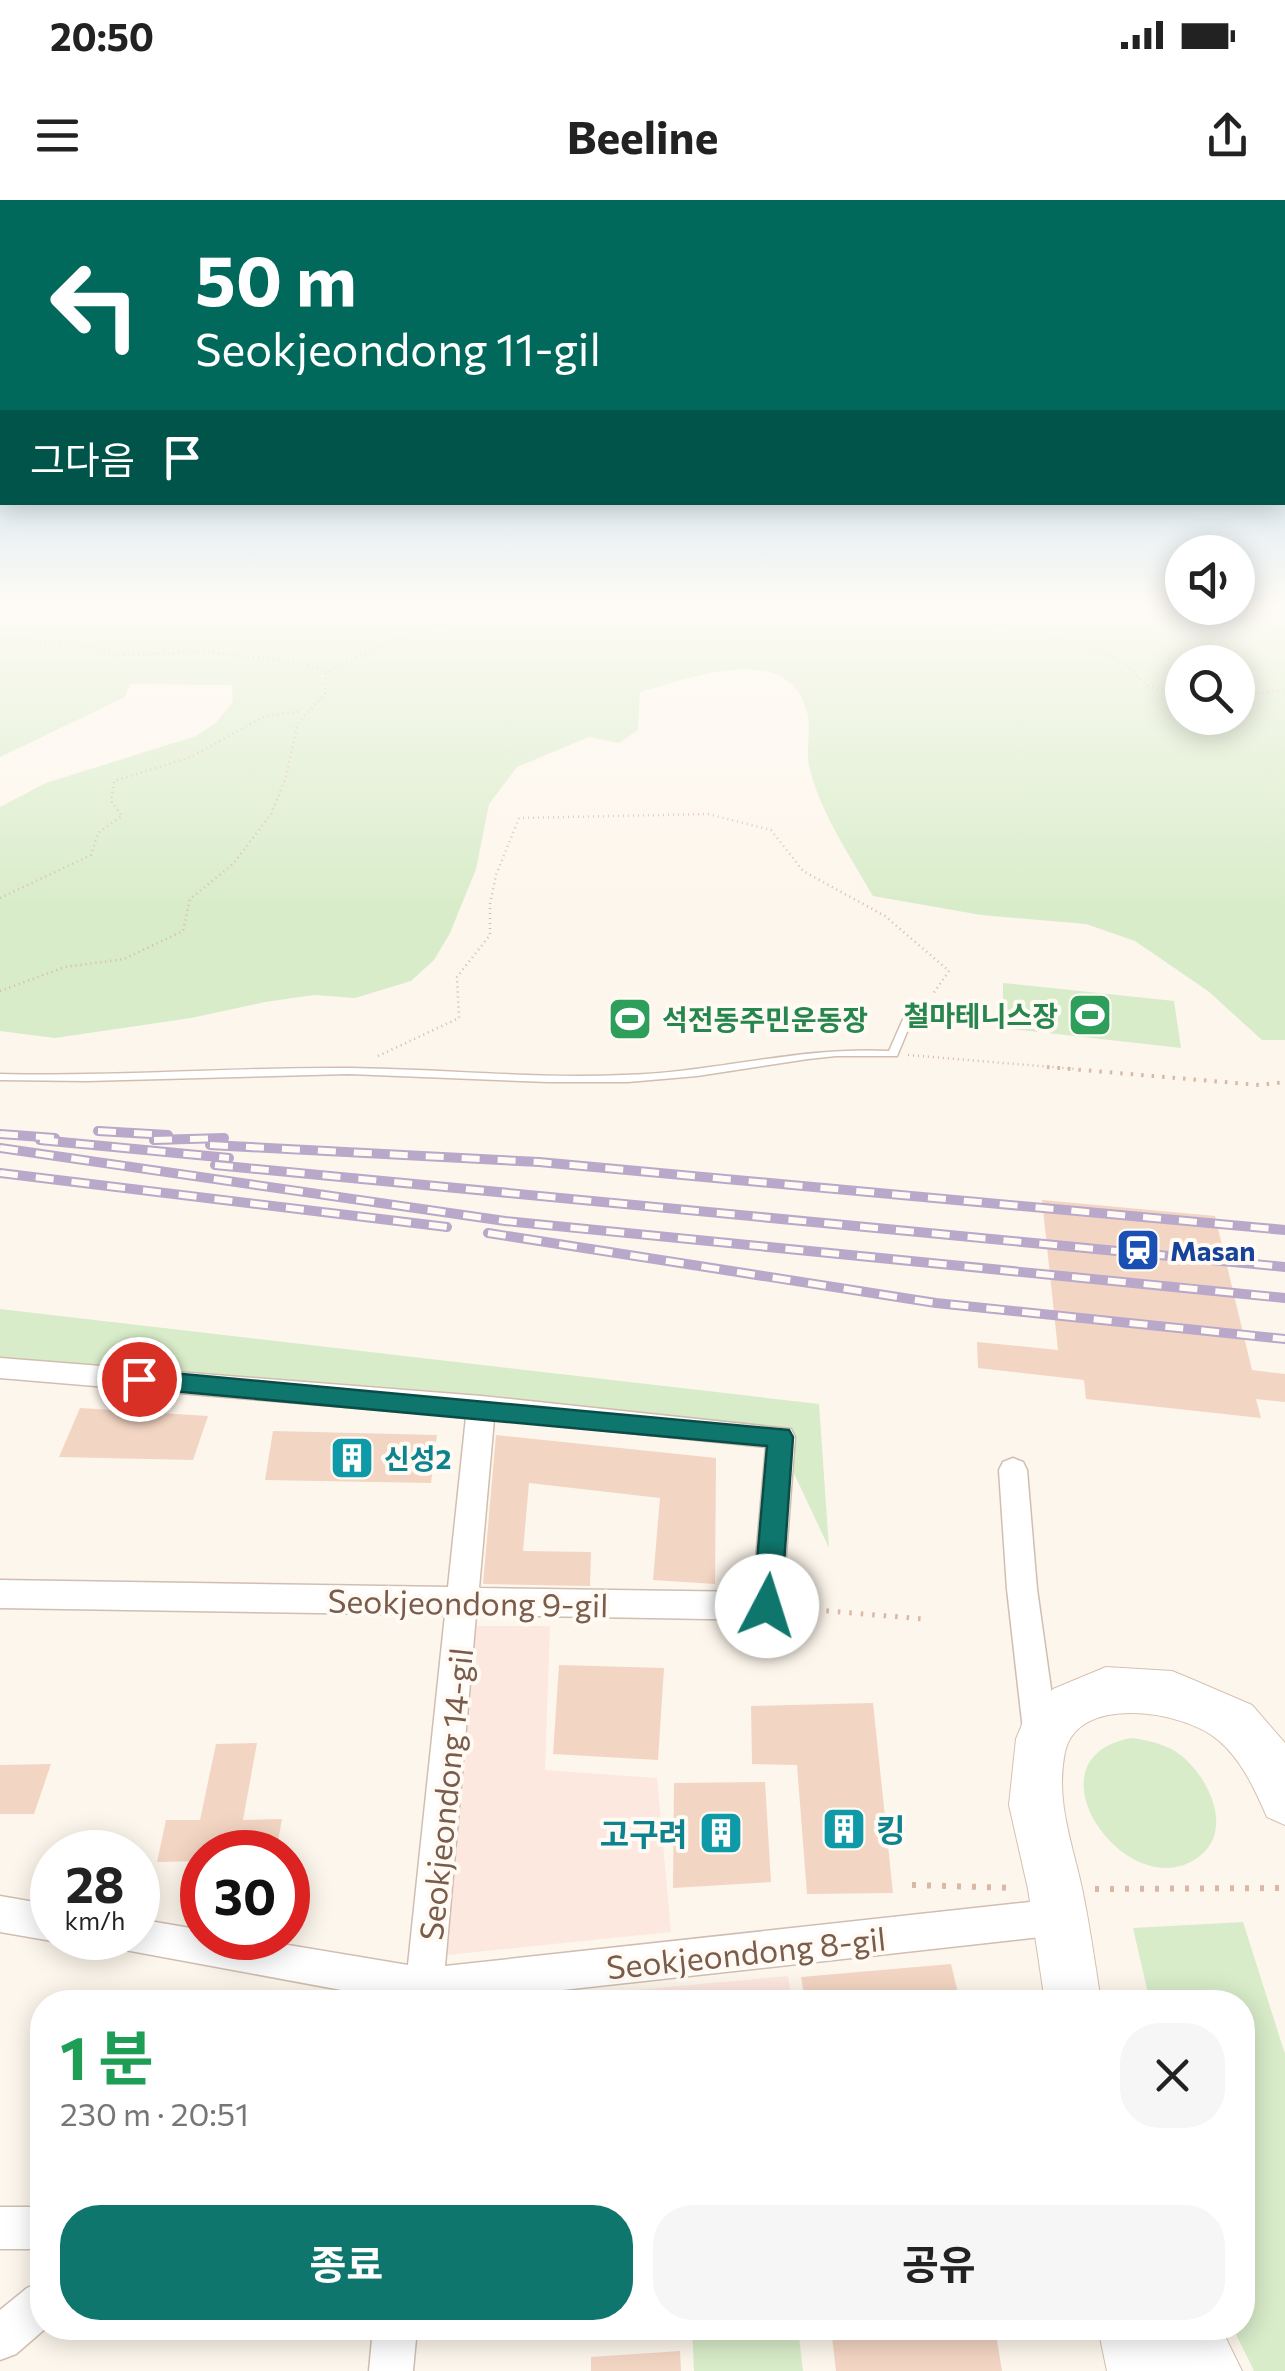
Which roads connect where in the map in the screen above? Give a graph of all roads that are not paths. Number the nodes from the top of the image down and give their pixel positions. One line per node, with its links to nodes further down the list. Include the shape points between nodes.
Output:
1 (925, 1006): 2 (lane, via 908,1019 893,1054 812,1052 667,1076 347,1071)
2 (0, 1077)
3 (0, 1368): 4 (street)
4 (481, 1407): 7 (street, Seokjeondong 14-gil); 7 (street, Seokjeondong 9-gil, via 780,1437 767,1606)
5 (1013, 1470): 8 (street)
6 (0, 1594): 7 (street, Seokjeondong 9-gil)
7 (465, 1602): 15 (street, Seokjeondong 14-gil)
8 (1041, 1739): 9 (main road, via 1070,1705 1106,1690 1172,1694 1235,1722 1275,1770); 10 (main road, via 1035,1805)
9 (1285, 1798)
10 (1056, 1903): 16 (street, Seokjeondong 8-gil); 17 (main road)
11 (0, 1914): 12 (street)
12 (30, 1919)
13 (160, 1942): 14 (street, Seokjeondong 8-gil)
14 (385, 1990)
15 (419, 1990)
16 (466, 1990)
17 (1071, 1990)
18 (0, 2228): 19 (street)
19 (30, 2228)
20 (30, 2313): 21 (street)
21 (0, 2338)
22 (394, 2340): 25 (street)
23 (1134, 2340): 26 (main road)
24 (1191, 2340): 27 (main road)
25 (391, 2371)
26 (1140, 2371)
27 (1210, 2371)

